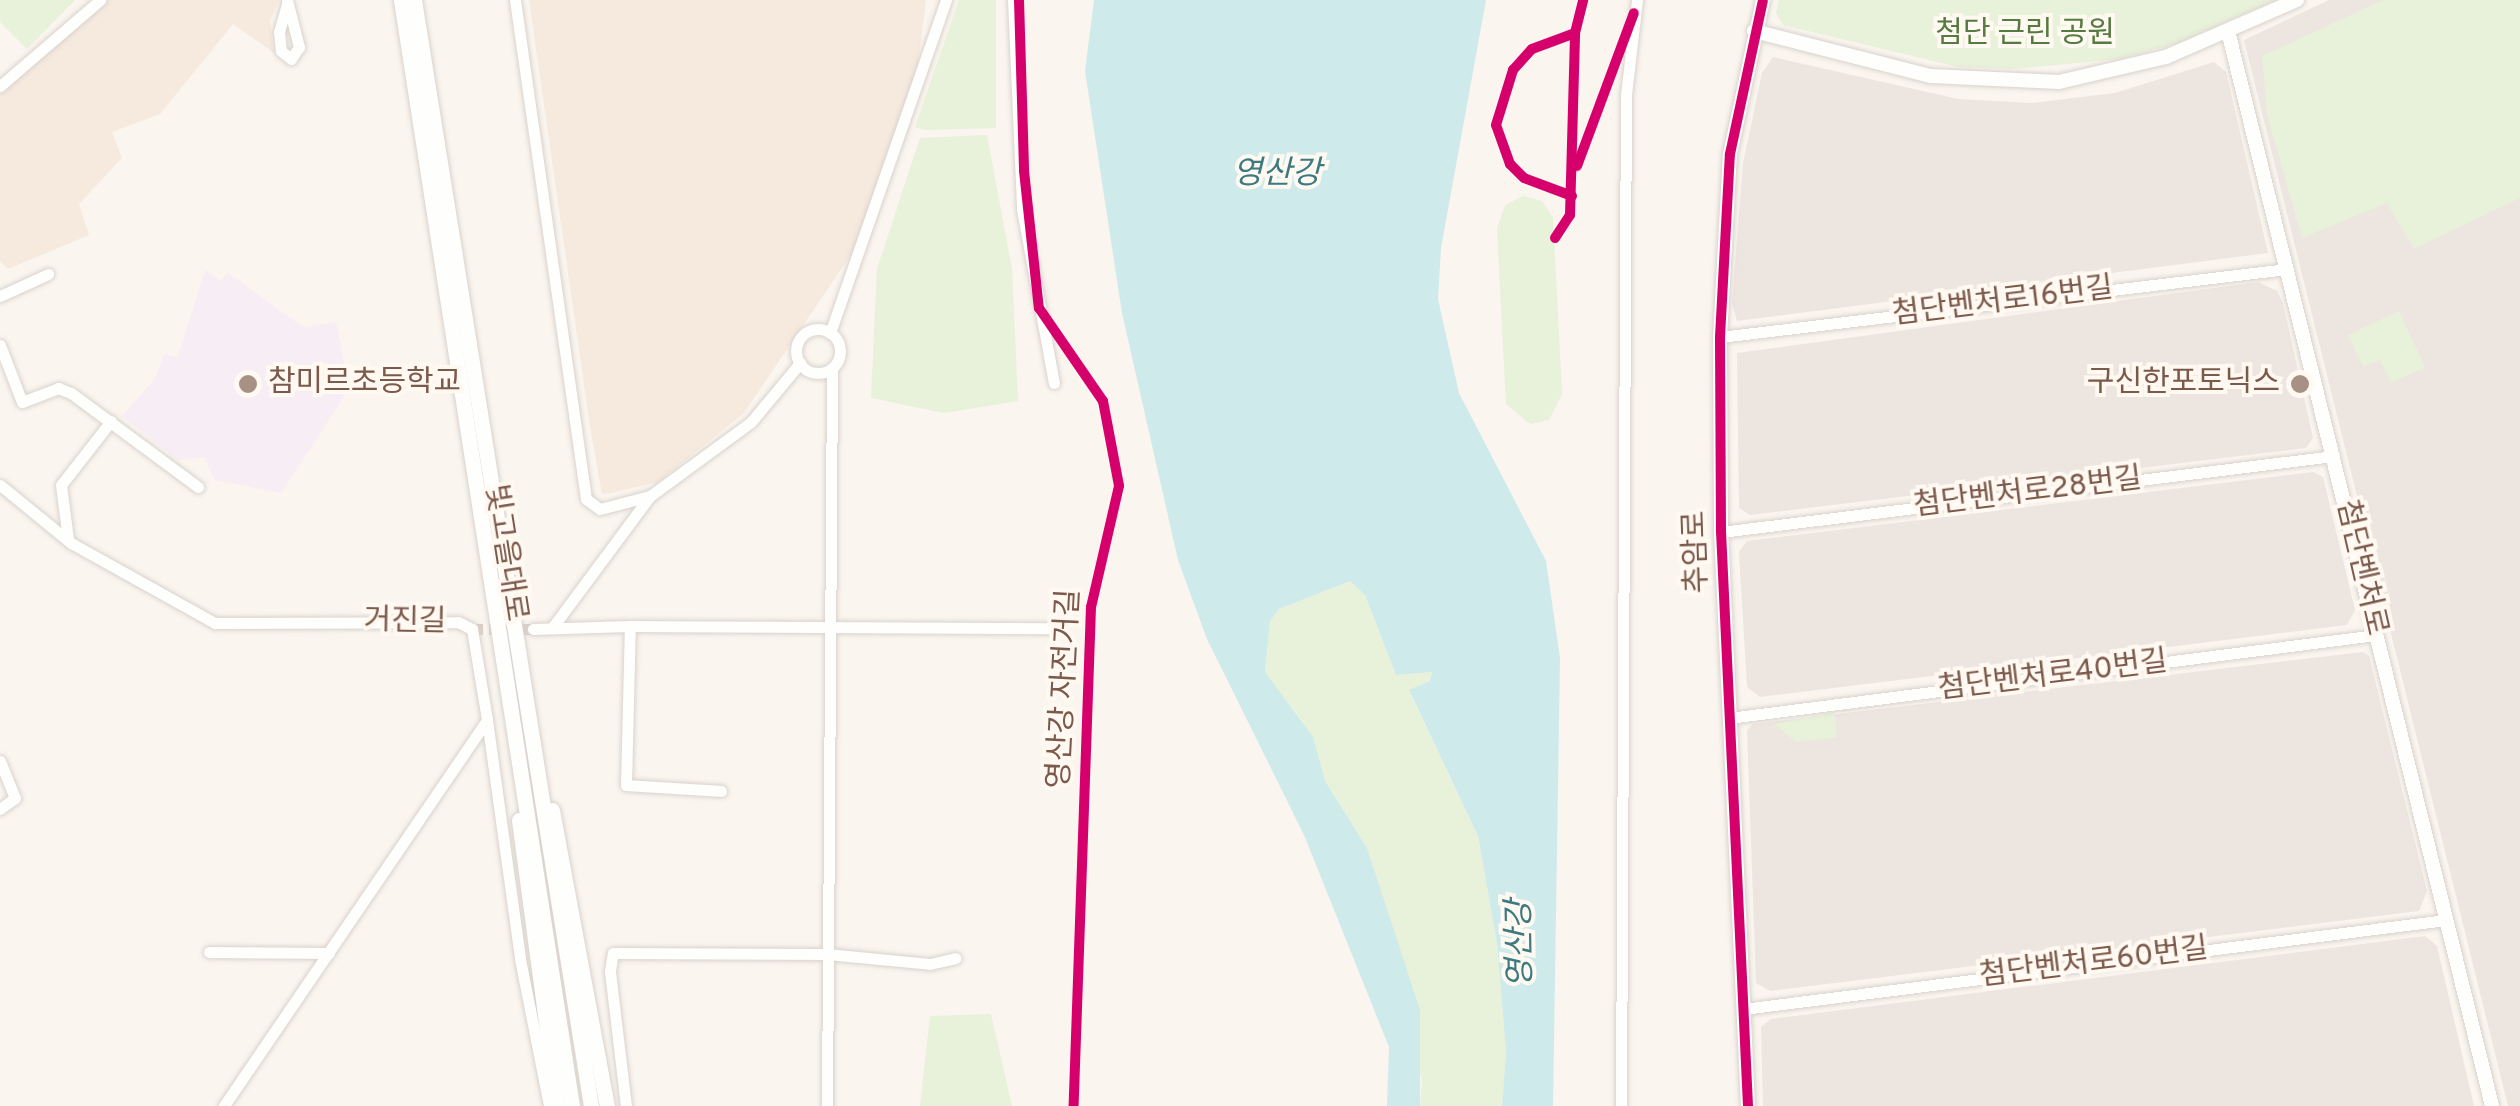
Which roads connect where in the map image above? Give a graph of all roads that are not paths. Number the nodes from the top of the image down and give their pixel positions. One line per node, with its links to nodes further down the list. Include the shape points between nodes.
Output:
1 (100, 0): 14 (street)
2 (391, 0): 16 (main road)
3 (401, 0): 16 (main road, 빛고을대로)
4 (414, 0): 15 (main road, 빛고을대로)
5 (424, 0): 15 (main road)
6 (515, 0): 30 (street, via 586,499 600,509)
7 (946, 0): 20 (street)
8 (1014, 0): 25 (street, via 1022,210)
9 (1637, 0): 59 (street, via 1626,95)
10 (1763, 0): 12 (street, 추암로)
11 (2297, 0): 13 (street)
12 (1754, 31): 13 (street, via 1904,70 1995,82 2111,72); 21 (street, 추암로, via 1730,154)
13 (2228, 31): 17 (street, 첨단벤처로)
14 (0, 86)
15 (434, 108): 42 (main road, 빛고을대로)
16 (415, 112): 43 (main road, 빛고을대로)
17 (2287, 269): 21 (street, 첨단벤처로16번길); 27 (street, 첨단벤처로)
18 (48, 274): 19 (street)
19 (0, 296)
20 (830, 332): 23 (street, via 803,336); 24 (street, via 840,350)
21 (1720, 336): 31 (street, 추암로)
22 (0, 345): 26 (street, via 22,402 58,388)
23 (800, 363): 24 (street, via 811,372); 30 (street, via 751,422)
24 (832, 369): 35 (street)
25 (1054, 383)
26 (110, 421): 29 (street); 32 (street, via 61,485 62,528)
27 (2334, 456): 31 (street, 첨단벤처로28번길); 38 (street, 첨단벤처로)
28 (0, 485): 32 (street, 거진길)
29 (198, 487)
30 (650, 496): 34 (street)
31 (1721, 532): 39 (street, 추암로)
32 (71, 542): 40 (street, 거진길, via 215,623 458,622 472,629)
33 (630, 626): 34 (street); 35 (street); 44 (street, via 626,785)
34 (552, 628): 37 (street)
35 (829, 628): 36 (street); 49 (street)
36 (1048, 628)
37 (534, 629)
38 (2376, 635): 39 (street, 첨단벤처로40번길); 46 (street, 첨단벤처로)
39 (1729, 718): 51 (street, 추암로)
40 (487, 720): 48 (street); 53 (street, via 520,960)
41 (0, 761): 45 (street, via 16,798)
42 (538, 766): 55 (main road, 빛고을대로); 56 (main road, via 563,844)
43 (519, 770): 53 (main road, via 519,851); 54 (main road, 빛고을대로)
44 (721, 790)
45 (0, 809)
46 (2446, 920): 51 (street, 첨단벤처로60번길); 61 (street, 첨단벤처로)
47 (210, 952): 48 (street)
48 (329, 953): 52 (street)
49 (827, 954): 50 (street, via 930,964); 57 (street, via 613,954); 58 (street)
50 (954, 958)
51 (1743, 1008): 60 (street, 추암로)
52 (224, 1106)
53 (553, 1106)
54 (572, 1106)
55 (592, 1106)
56 (607, 1106)
57 (626, 1106)
58 (828, 1106)
59 (1621, 1106)
60 (1748, 1106)
61 (2492, 1106)

